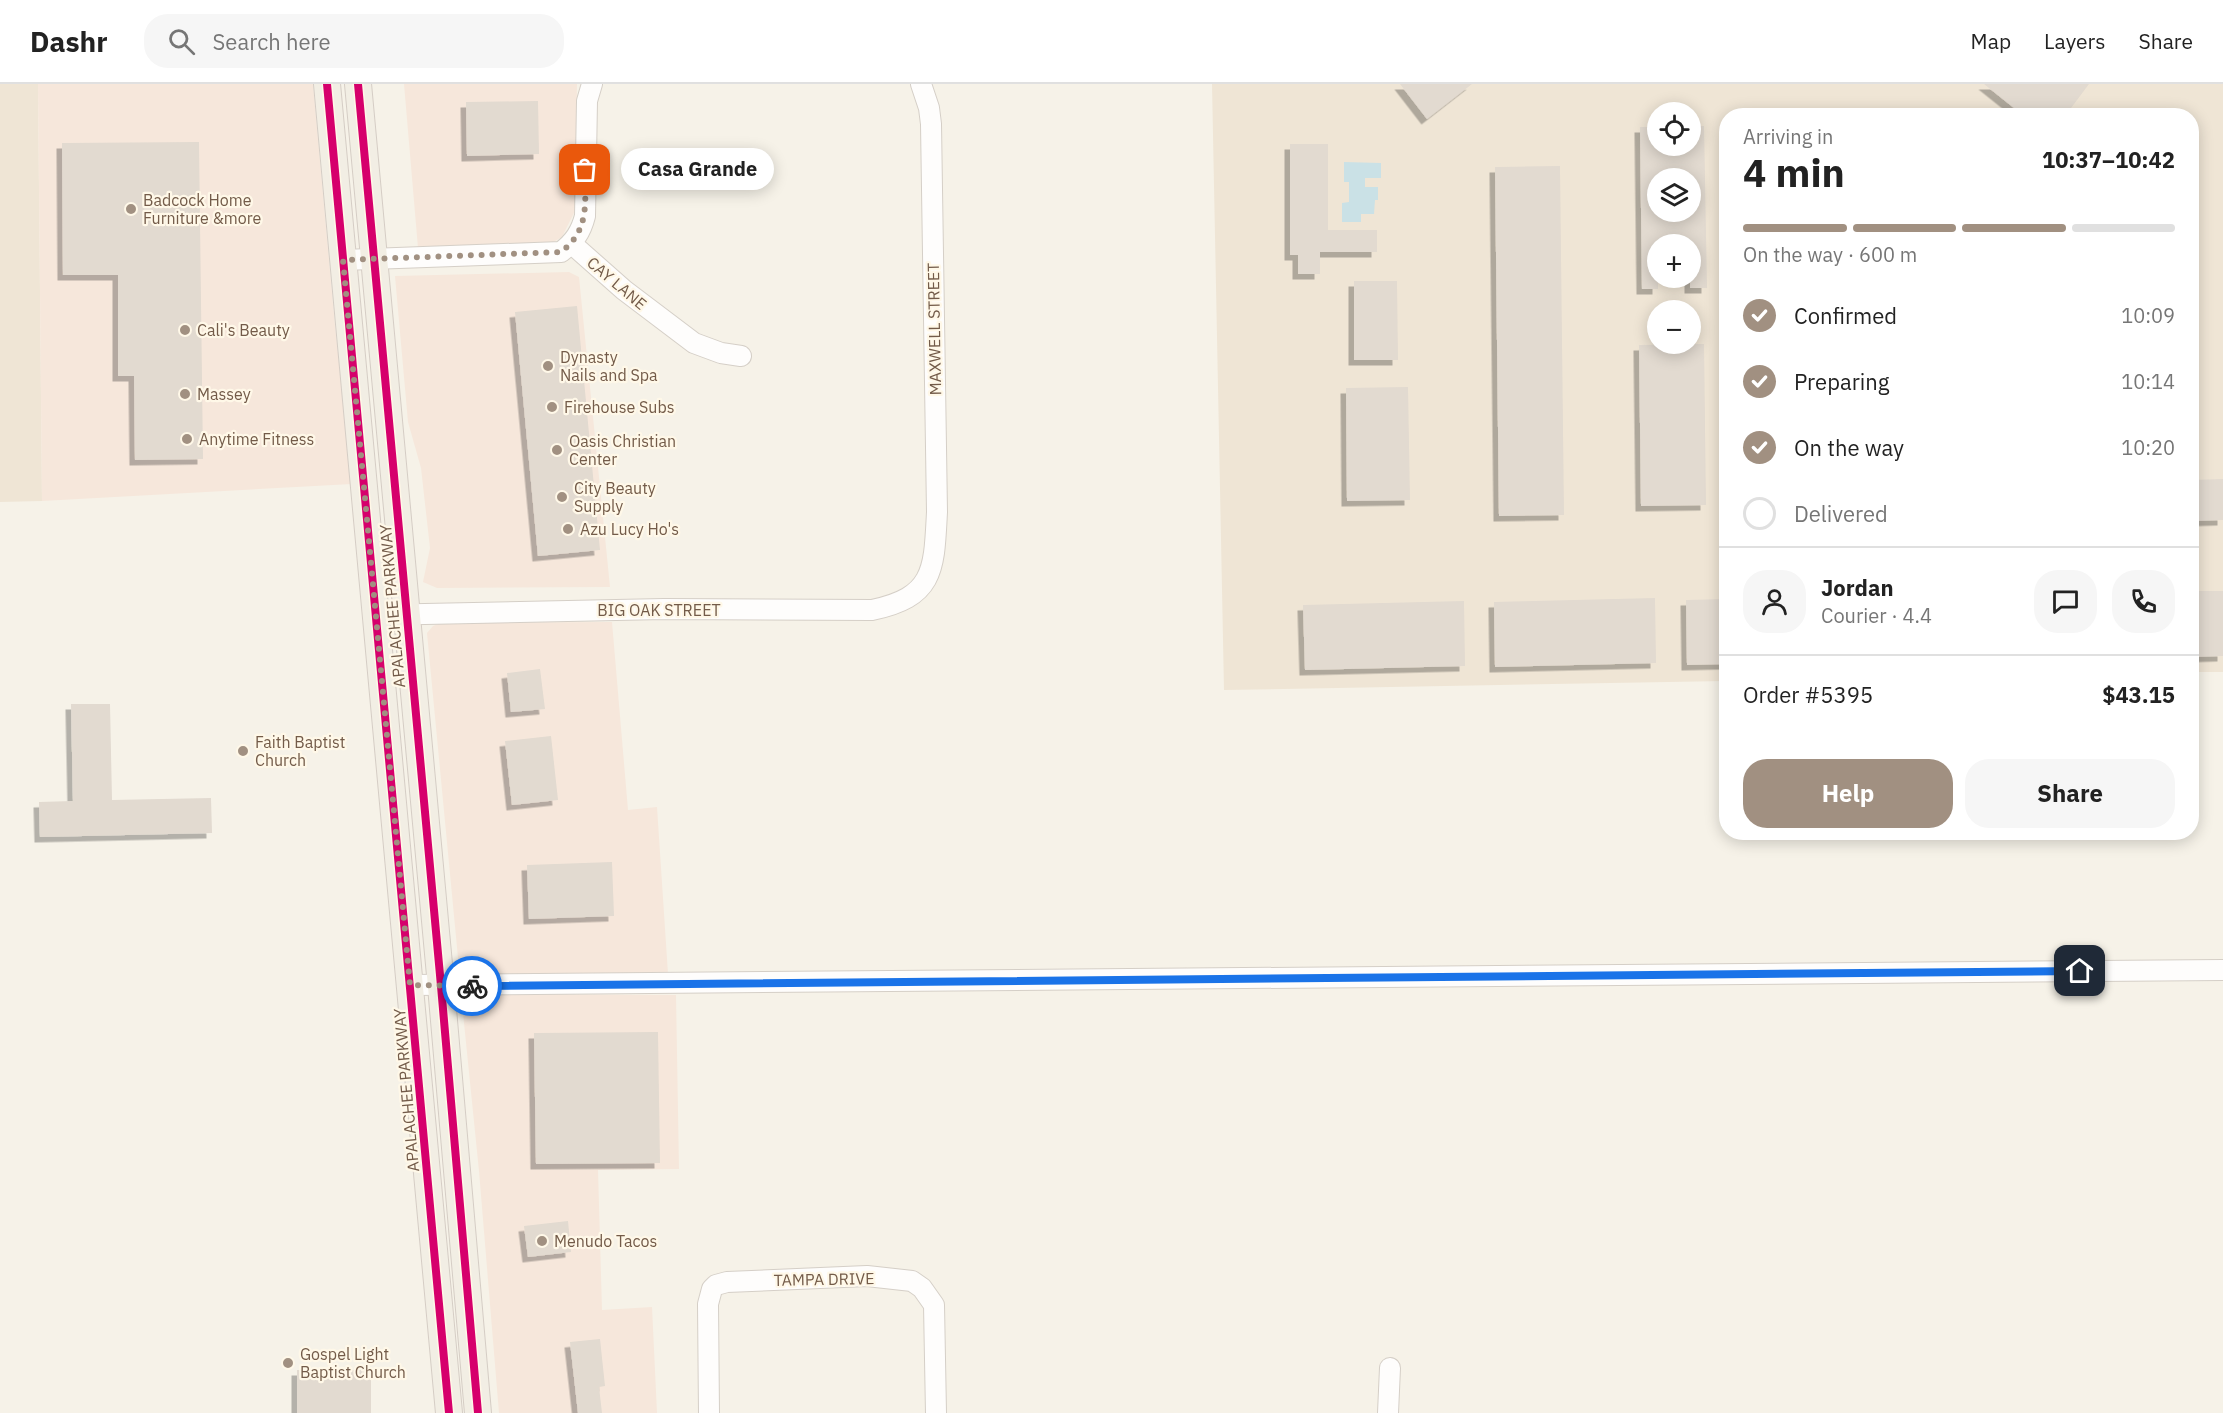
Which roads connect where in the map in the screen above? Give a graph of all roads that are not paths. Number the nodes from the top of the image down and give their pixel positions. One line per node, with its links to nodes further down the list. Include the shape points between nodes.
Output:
1 (327, 84): 7 (main road, APALACHEE PARKWAY)
2 (358, 84): 6 (main road, APALACHEE PARKWAY)
3 (592, 84): 5 (street, via 587,101 585,216)
4 (921, 84): 9 (street, MAXWELL STREET, via 929,108 931,136 937,512 935,558)
5 (572, 244): 6 (street, CAY LANE, via 561,252 530,255); 8 (street, CAY LANE, via 694,343)
6 (375, 259): 7 (street, CAY LANE); 10 (main road, APALACHEE PARKWAY)
7 (343, 260): 11 (main road, APALACHEE PARKWAY)
8 (741, 356)
9 (929, 574): 10 (street, BIG OAK STREET, via 918,590 900,603 872,610)
10 (406, 614): 11 (street, BIG OAK STREET); 14 (main road, APALACHEE PARKWAY)
11 (376, 615): 13 (main road, APALACHEE PARKWAY)
12 (2223, 970): 14 (street)
13 (410, 985): 14 (street); 16 (main road, APALACHEE PARKWAY)
14 (441, 986): 17 (main road, APALACHEE PARKWAY)
15 (1390, 1368): 20 (street)
16 (449, 1413)
17 (478, 1413)
18 (709, 1413): 19 (street, TAMPA DRIVE, via 708,1304 716,1285 867,1276 912,1281 931,1298 936,1328)
19 (936, 1413)
20 (1388, 1413)

